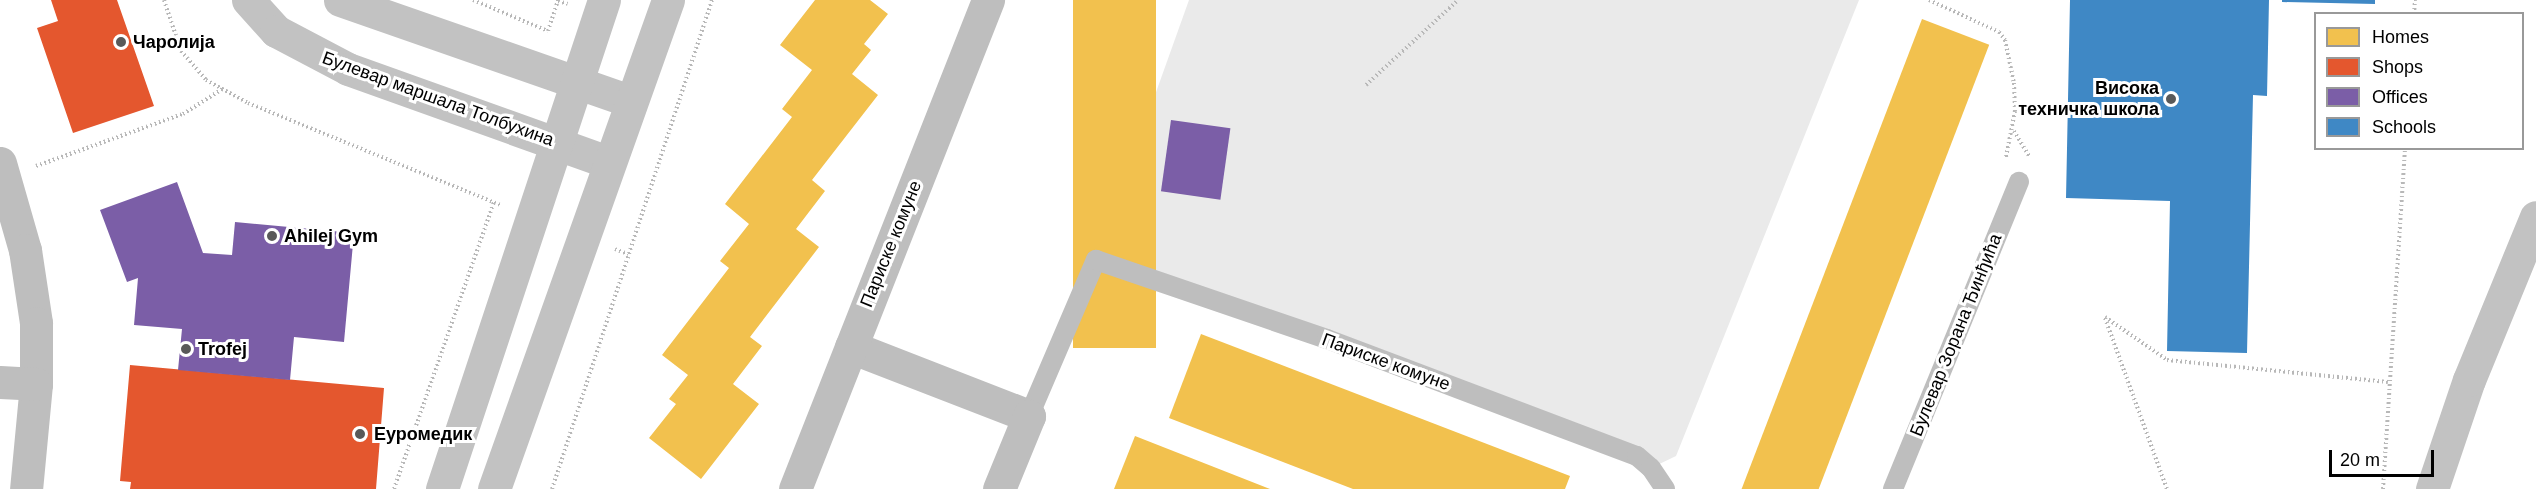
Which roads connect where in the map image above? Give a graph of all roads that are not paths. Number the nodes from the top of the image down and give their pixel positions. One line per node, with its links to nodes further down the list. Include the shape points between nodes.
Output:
1 (248, 0): 8 (main road, Булевар маршала Толбухина, via 276,31 311,52)
2 (340, 0): 6 (main road)
3 (604, 0): 6 (main road)
4 (668, 0): 7 (main road)
5 (988, 0): 13 (street, Париске комуне)
6 (576, 81): 7 (main road); 8 (main road)
7 (630, 101): 9 (main road)
8 (556, 142): 9 (main road, Булевар маршала Толбухина); 19 (main road)
9 (608, 162): 20 (main road)
10 (2, 170): 15 (street, via 31,276)
11 (2019, 182): 23 (lane, Булевар Зорана Ђинђића)
12 (2536, 217): 24 (main road, via 2469,380)
13 (851, 347): 16 (street); 21 (street, Париске комуне)
14 (0, 382): 15 (street)
15 (36, 384): 18 (street)
16 (1029, 416): 17 (lane, Париске комуне, via 1096,260 1327,339 1623,450 1651,468); 22 (street)
17 (1664, 487)
18 (26, 489)
19 (442, 489)
20 (494, 489)
21 (795, 489)
22 (999, 489)
23 (1893, 489)
24 (2432, 489)

